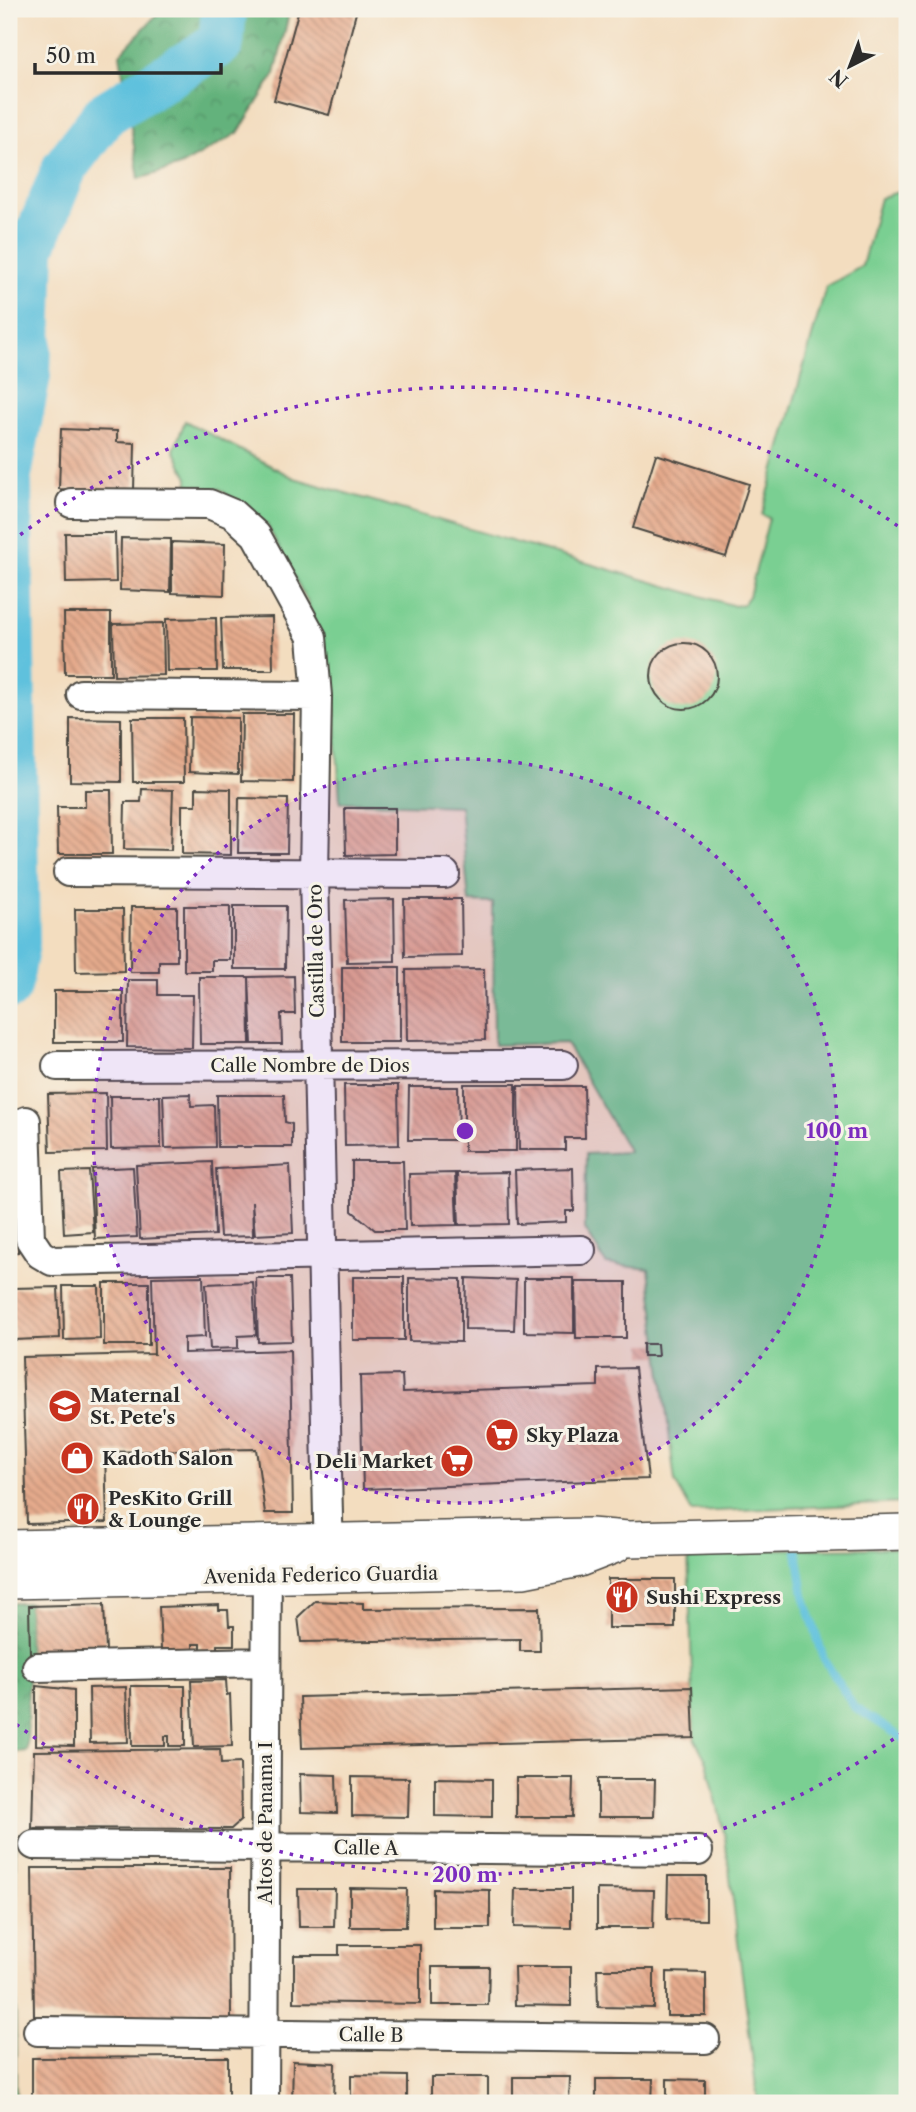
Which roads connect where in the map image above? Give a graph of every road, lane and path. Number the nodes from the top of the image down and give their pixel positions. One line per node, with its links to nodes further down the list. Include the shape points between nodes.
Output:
1 (71, 503): 3 (street, Castilla de Oro, via 209,504 233,514 256,535 312,637)
2 (81, 694): 3 (street)
3 (317, 696): 6 (street, Castilla de Oro)
4 (68, 872): 6 (street)
5 (445, 874): 6 (street)
6 (314, 875): 7 (street, Castilla de Oro)
7 (318, 1065): 8 (street, Calle Nombre de Dios); 9 (street, Calle Nombre de Dios); 12 (street, Castilla de Oro)
8 (563, 1065)
9 (57, 1066)
10 (26, 1121): 12 (street, via 30,1239 40,1254 52,1261)
11 (581, 1250): 12 (street)
12 (323, 1253): 15 (street, Castilla de Oro)
13 (907, 1532): 14 (street, Avenida Federico Guardia)
14 (628, 1539): 15 (street, Avenida Federico Guardia); 18 (street, Avenida Federico Guardia, via 579,1559 523,1570)
15 (328, 1540): 16 (street, Avenida Federico Guardia); 18 (street, Castilla de Oro)
16 (267, 1542): 17 (street, Avenida Federico Guardia); 19 (street, Altos de Panama I)
17 (19, 1565): 19 (street, Avenida Federico Guardia)
18 (329, 1576): 19 (street, Avenida Federico Guardia)
19 (267, 1577): 20 (street, Altos de Panama I)
20 (266, 1662): 21 (street); 23 (street, Altos de Panama I)
21 (37, 1667)
22 (34, 1845): 23 (street, Calle A)
23 (265, 1847): 24 (street, Calle A); 26 (street, Altos de Panama I)
24 (698, 1852)
25 (38, 2031): 26 (street, Calle B)
26 (264, 2034): 27 (street, Calle B); 28 (street, Altos de Panama I)
27 (705, 2039)
28 (264, 2103)

